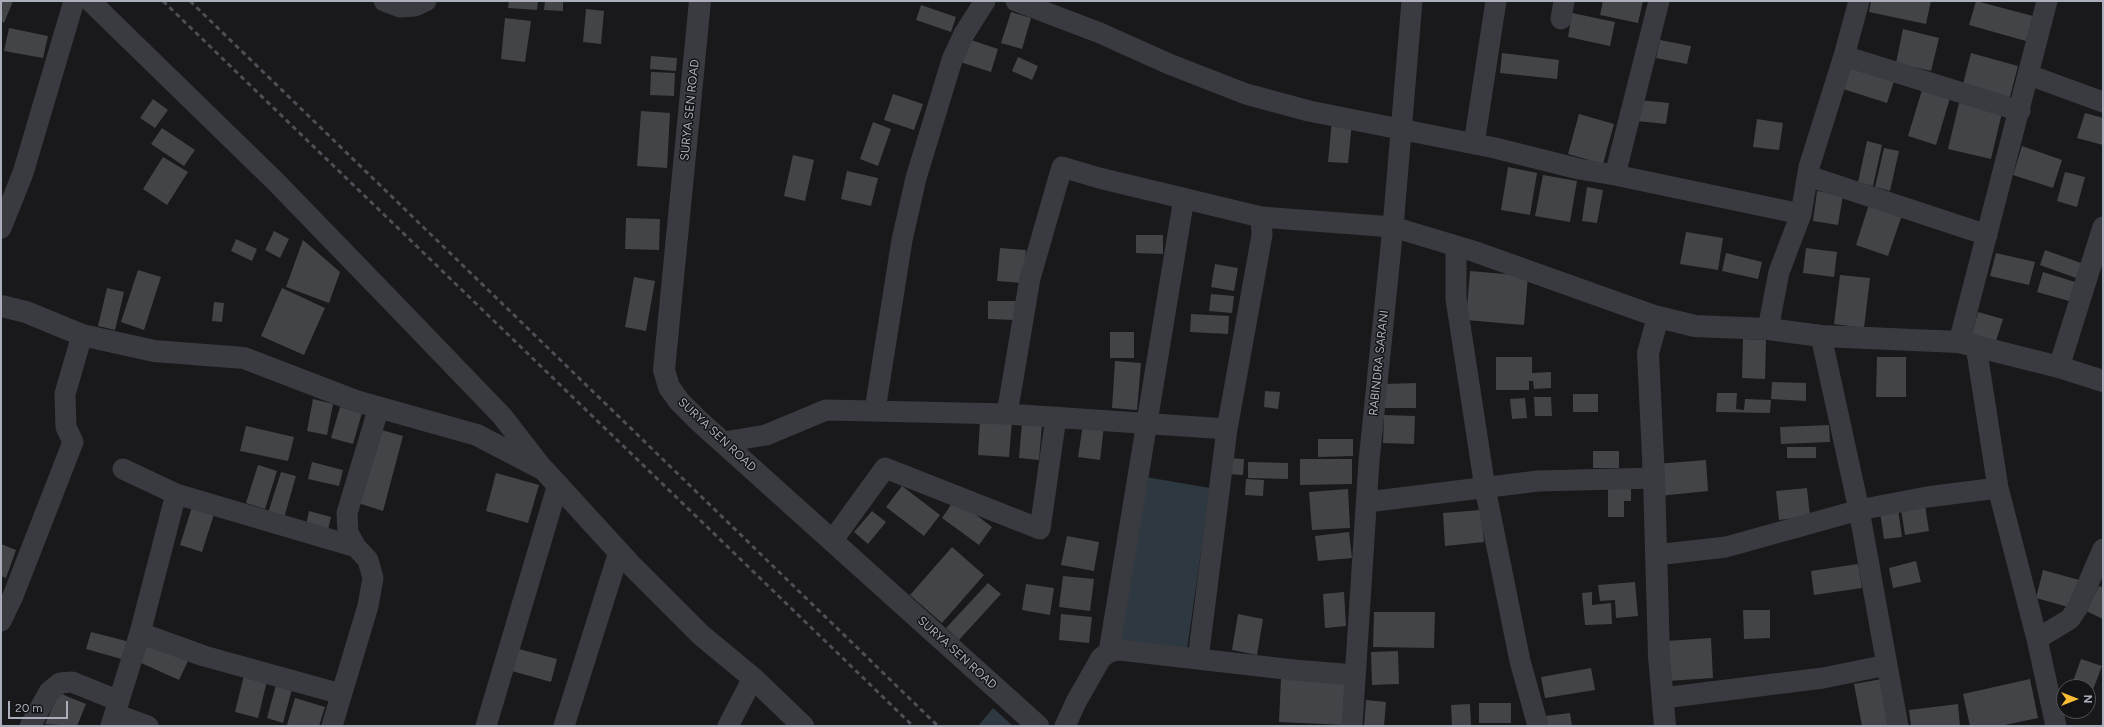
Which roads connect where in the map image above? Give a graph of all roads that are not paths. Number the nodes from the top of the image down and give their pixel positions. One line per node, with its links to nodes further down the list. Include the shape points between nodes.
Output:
1 (74, 1): 26 (street, via 23,173)
2 (90, 1): 45 (street, via 276,182 395,304 502,416)
3 (384, 1): 4 (street, via 400,7 415,6)
4 (426, 1)
5 (700, 1): 43 (street, SURYA SEN ROAD, via 664,370 669,387 679,401)
6 (985, 1): 38 (street, via 964,34 952,60 916,178 902,240)
7 (1016, 1): 17 (street, via 1246,94 1309,111)
8 (1412, 1): 17 (street, RABINDRA SARANI)
9 (1496, 1): 18 (street)
10 (1659, 1): 19 (street)
11 (1859, 1): 13 (street)
12 (2047, 1): 14 (street)
13 (1844, 56): 16 (street); 20 (street)
14 (2029, 75): 15 (street); 16 (street)
15 (2103, 102)
16 (2020, 111): 27 (street)
17 (1400, 130): 18 (street); 24 (street, RABINDRA SARANI)
18 (1474, 144): 19 (street)
19 (1615, 175): 22 (street)
20 (1808, 176): 22 (street); 27 (street)
21 (1184, 198): 23 (street); 39 (street, via 1062,168 1030,278); 41 (street)
22 (1801, 214): 31 (street, via 1779,272)
23 (1261, 217): 24 (street); 42 (street, via 1262,235)
24 (1393, 227): 28 (street); 50 (street, RABINDRA SARANI)
25 (2103, 227): 35 (street)
26 (1, 228)
27 (1987, 235): 34 (street)
28 (1456, 246): 30 (street); 47 (street, via 1456,298)
29 (1, 306): 32 (street, via 26,312)
30 (1658, 316): 31 (street, via 1695,326); 46 (street, via 1648,352)
31 (1768, 329): 33 (street)
32 (82, 334): 37 (street, via 154,351 244,358); 57 (street, via 65,394 66,427 73,442)
33 (1821, 336): 34 (street); 51 (street)
34 (1967, 344): 35 (street); 48 (street)
35 (2059, 367): 36 (street)
36 (2103, 381)
37 (379, 408): 45 (street, via 477,435); 53 (street, via 347,513 348,533)
38 (875, 410): 39 (street); 43 (street, via 826,410 766,435)
39 (1007, 414): 40 (street)
40 (1056, 417): 41 (street); 52 (street, via 1040,528 885,468)
41 (1145, 423): 42 (street); 60 (street)
42 (1227, 429): 61 (street)
43 (724, 442): 52 (street, SURYA SEN ROAD)
44 (123, 469): 49 (street)
45 (551, 477): 55 (street); 71 (street)
46 (1654, 478): 47 (street, via 1538,481); 56 (street)
47 (1485, 488): 50 (street); 78 (street, via 1520,661)
48 (1998, 488): 51 (street, via 1927,497); 59 (street)
49 (176, 494): 53 (street); 58 (street)
50 (1367, 502): 63 (street, RABINDRA SARANI)
51 (1859, 510): 56 (street, via 1726,548); 62 (street)
52 (832, 541): 75 (street, SURYA SEN ROAD)
53 (356, 547): 65 (street, via 368,560 373,578 368,606)
54 (2103, 549): 59 (street, via 2078,607 2070,619)
55 (619, 552): 64 (street, via 701,635); 72 (street)
56 (1656, 555): 66 (street)
57 (1, 621)
58 (140, 634): 65 (street, via 204,656); 67 (street)
59 (2037, 639): 81 (street)
60 (1109, 652): 61 (street, via 1119,650); 76 (street, via 1101,658)
61 (1198, 659): 63 (street)
62 (1887, 665): 66 (street, via 1823,678); 80 (street)
63 (1356, 675): 77 (street, RABINDRA SARANI)
64 (753, 678): 73 (street); 74 (street)
65 (341, 694): 70 (street)
66 (1663, 698): 79 (street)
67 (115, 714): 68 (street, via 72,682 60,683 49,692); 69 (street)
68 (30, 726)
69 (148, 726)
70 (332, 726)
71 (486, 726)
72 (564, 726)
73 (728, 726)
74 (803, 726)
75 (1038, 726)
76 (1065, 726)
77 (1352, 726)
78 (1538, 726)
79 (1665, 726)
80 (1898, 726)
81 (2056, 726)

